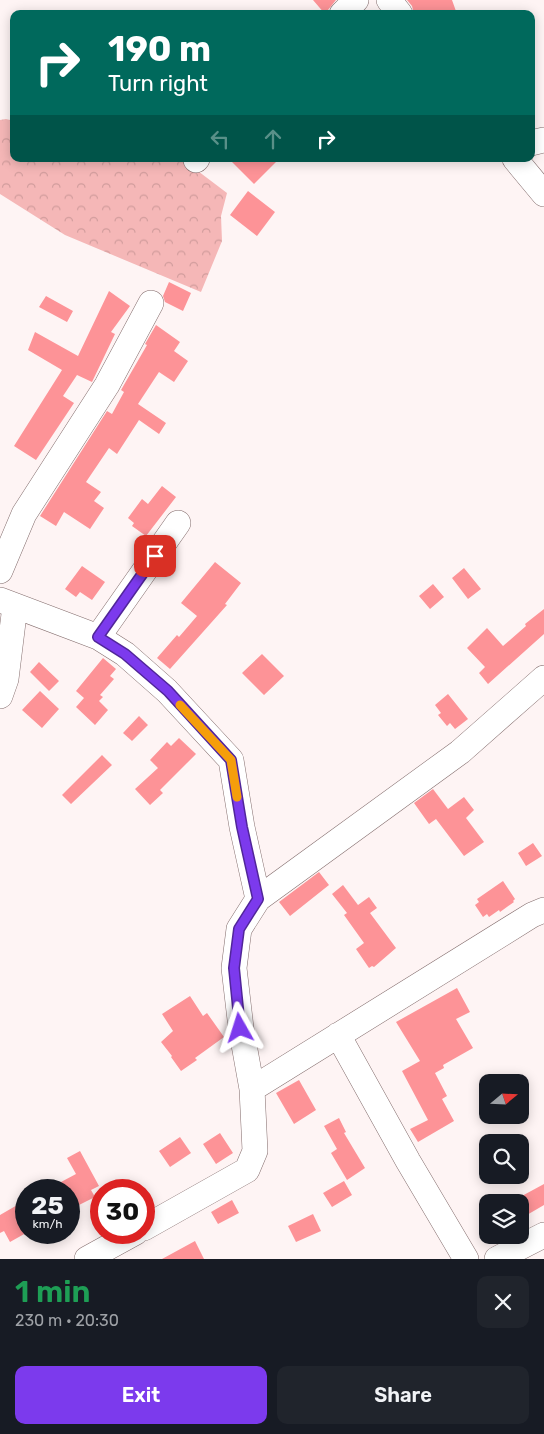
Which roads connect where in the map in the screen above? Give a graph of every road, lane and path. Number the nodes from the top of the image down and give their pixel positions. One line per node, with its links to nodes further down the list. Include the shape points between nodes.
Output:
1 (356, 0): 3 (street)
2 (389, 0): 4 (street)
3 (346, 10)
4 (397, 10)
5 (517, 162): 6 (street)
6 (544, 194)
7 (151, 302): 9 (street, via 107,385 24,514)
8 (178, 523): 11 (street)
9 (0, 571)
10 (8, 603): 11 (street); 13 (street, via 6,679)
11 (98, 637): 14 (street, via 125,654 168,691 231,760)
12 (544, 678): 14 (street, via 460,752)
13 (0, 696)
14 (258, 899): 17 (street, via 239,929 234,968 240,1028)
15 (544, 910): 16 (street)
16 (338, 1036): 17 (street); 22 (street)
17 (252, 1089): 18 (street, via 255,1151 248,1170)
18 (155, 1222)
19 (544, 1235): 23 (street)
20 (114, 1244): 21 (street)
21 (87, 1259)
22 (466, 1259)
23 (497, 1259)

